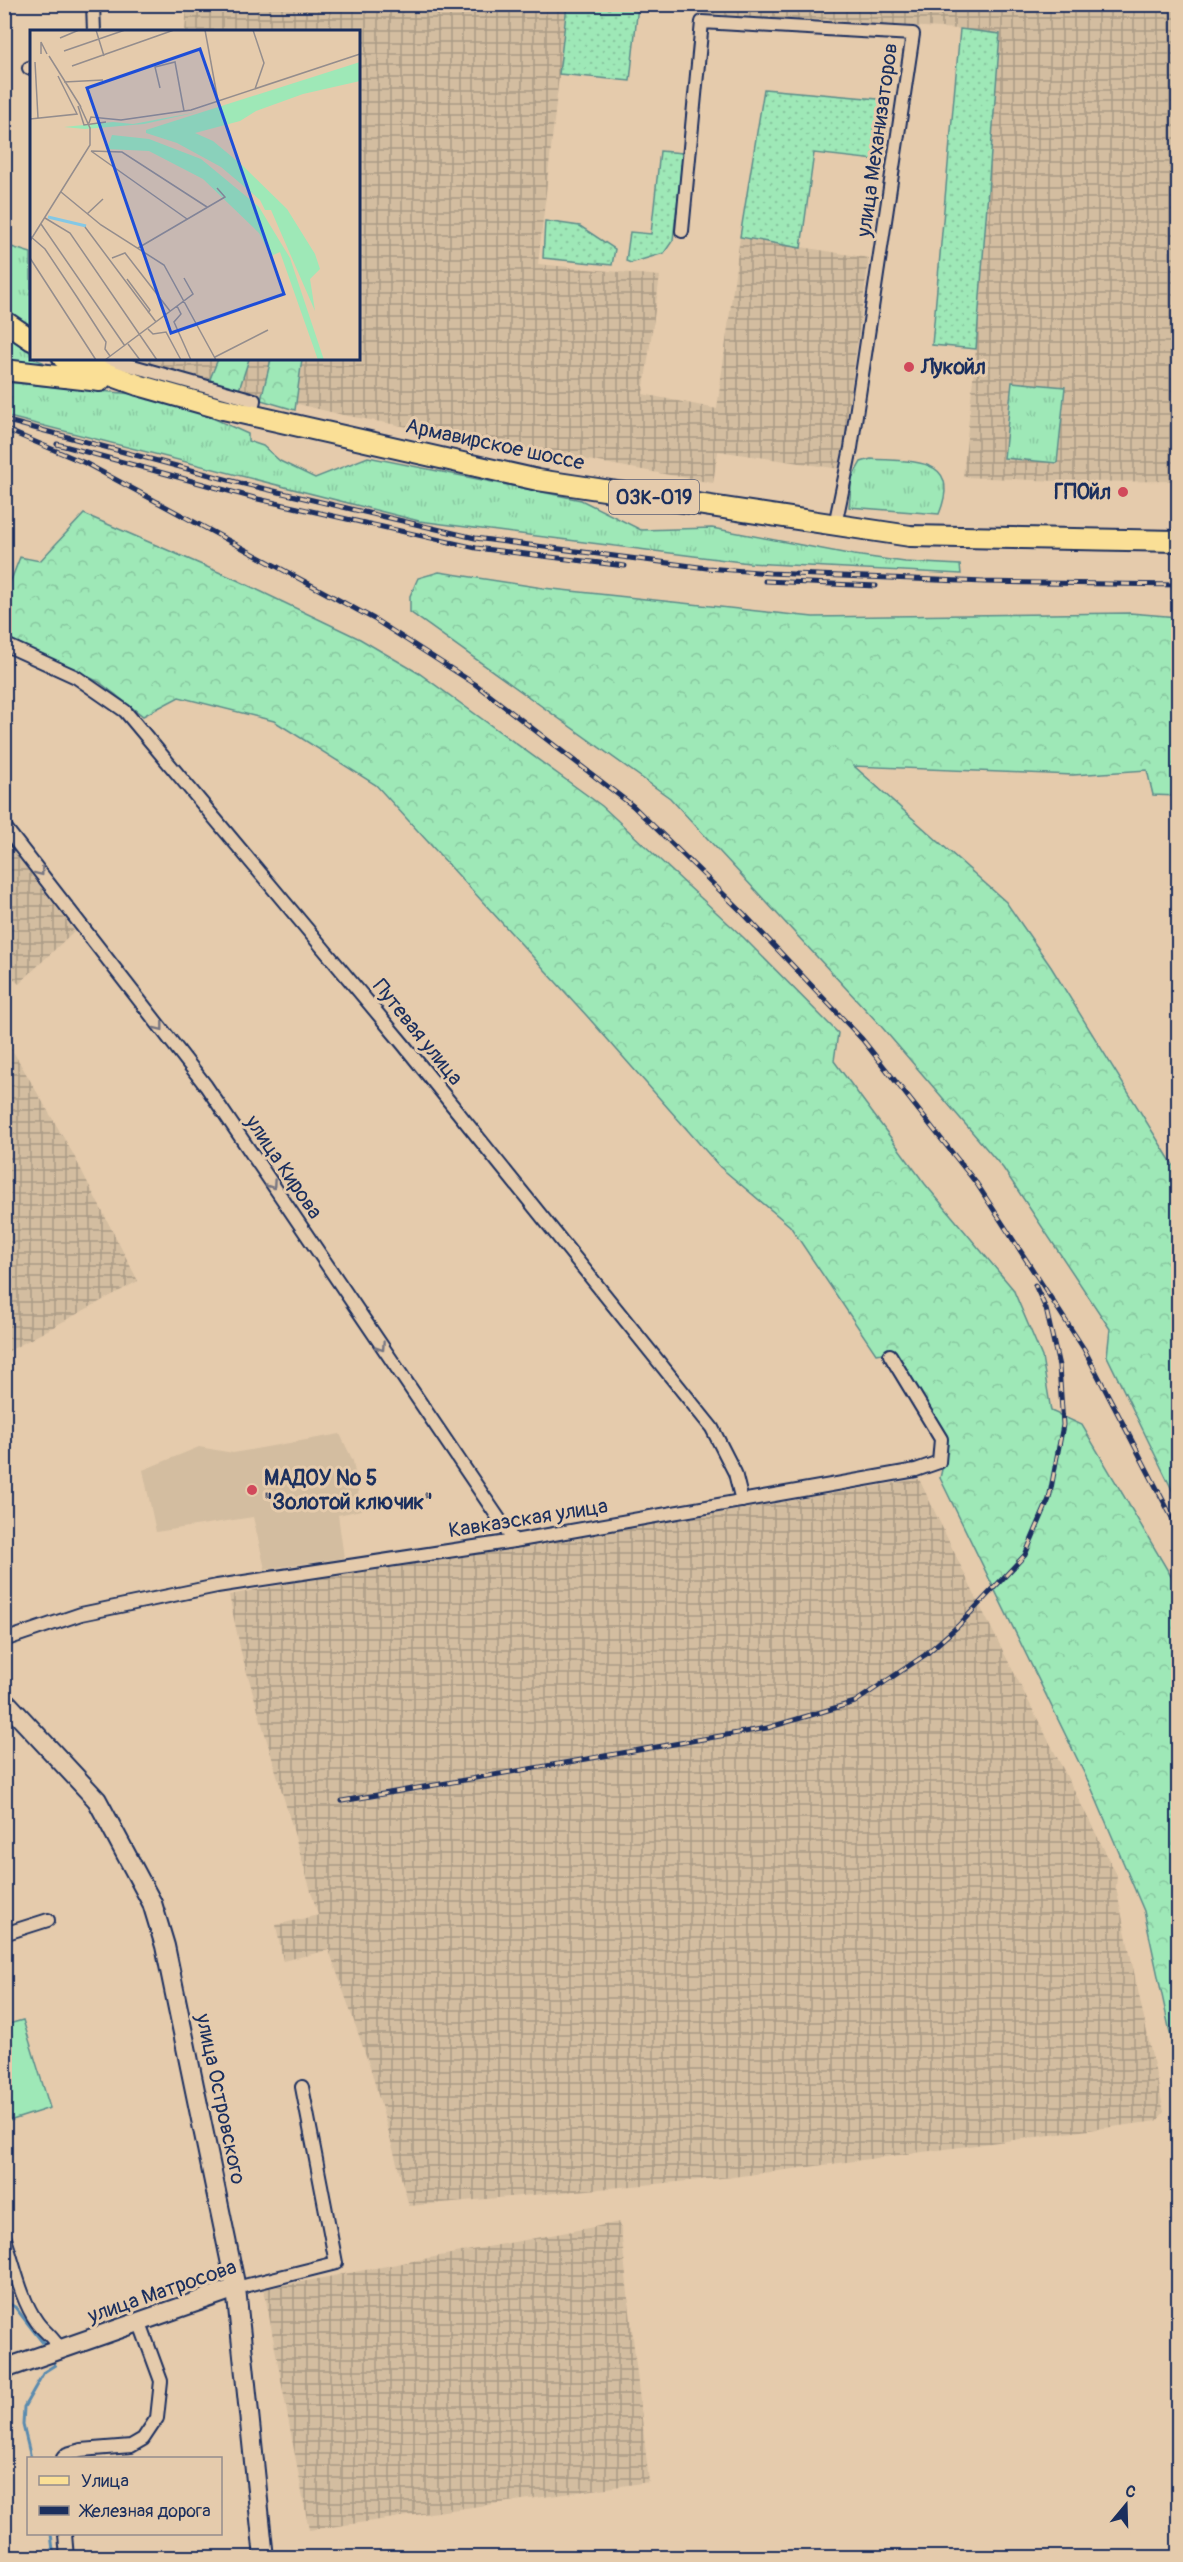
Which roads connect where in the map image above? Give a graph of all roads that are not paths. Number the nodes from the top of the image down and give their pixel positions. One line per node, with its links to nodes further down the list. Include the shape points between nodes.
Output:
1 (93, 4): 2 (street)
2 (94, 30)
3 (682, 231): 11 (street, улица Механизаторов, via 702,22 913,34 851,448)
4 (7, 322): 5 (main road)
5 (30, 339)
6 (69, 360): 9 (main road, Армавирское шоссе / 03К-019)
7 (111, 360): 10 (street, via 254,400)
8 (4, 370): 9 (main road)
9 (138, 385): 10 (main road, Армавирское шоссе / 03К-019)
10 (251, 416): 11 (main road, Армавирское шоссе / 03К-019, via 538,480)
11 (835, 525): 12 (main road, Армавирское шоссе / 03К-019, via 953,539)
12 (1179, 541)
13 (4, 644): 16 (street, Путевая улица, via 76,677 125,711 403,1044 712,1428 735,1473)
14 (4, 826): 17 (street, улица Кирова, one-way to 17, via 206,1086)
15 (891, 1355): 16 (street, Кавказская улица, via 941,1439 939,1462 916,1470)
16 (742, 1501): 17 (street, Кавказская улица)
17 (514, 1541): 18 (street, Кавказская улица, via 217,1586 81,1614)
18 (4, 1640)
19 (4, 1700): 24 (street, улица Островского, via 97,1800 152,1903 184,2033)
20 (48, 1920): 21 (street)
21 (4, 1934)
22 (302, 2087): 24 (street, улица Матросова, via 336,2264)
23 (4, 2236): 26 (street, via 26,2302 37,2323 53,2336)
24 (236, 2289): 25 (street, улица Матросова); 31 (street, улица Островского)
25 (139, 2321): 26 (street, улица Матросова); 28 (street, via 161,2381 157,2418 143,2439 131,2446 81,2451)
26 (53, 2353): 27 (street, улица Матросова)
27 (4, 2369)
28 (64, 2457)
29 (65, 2535): 30 (street)
30 (67, 2558)
31 (264, 2558)

